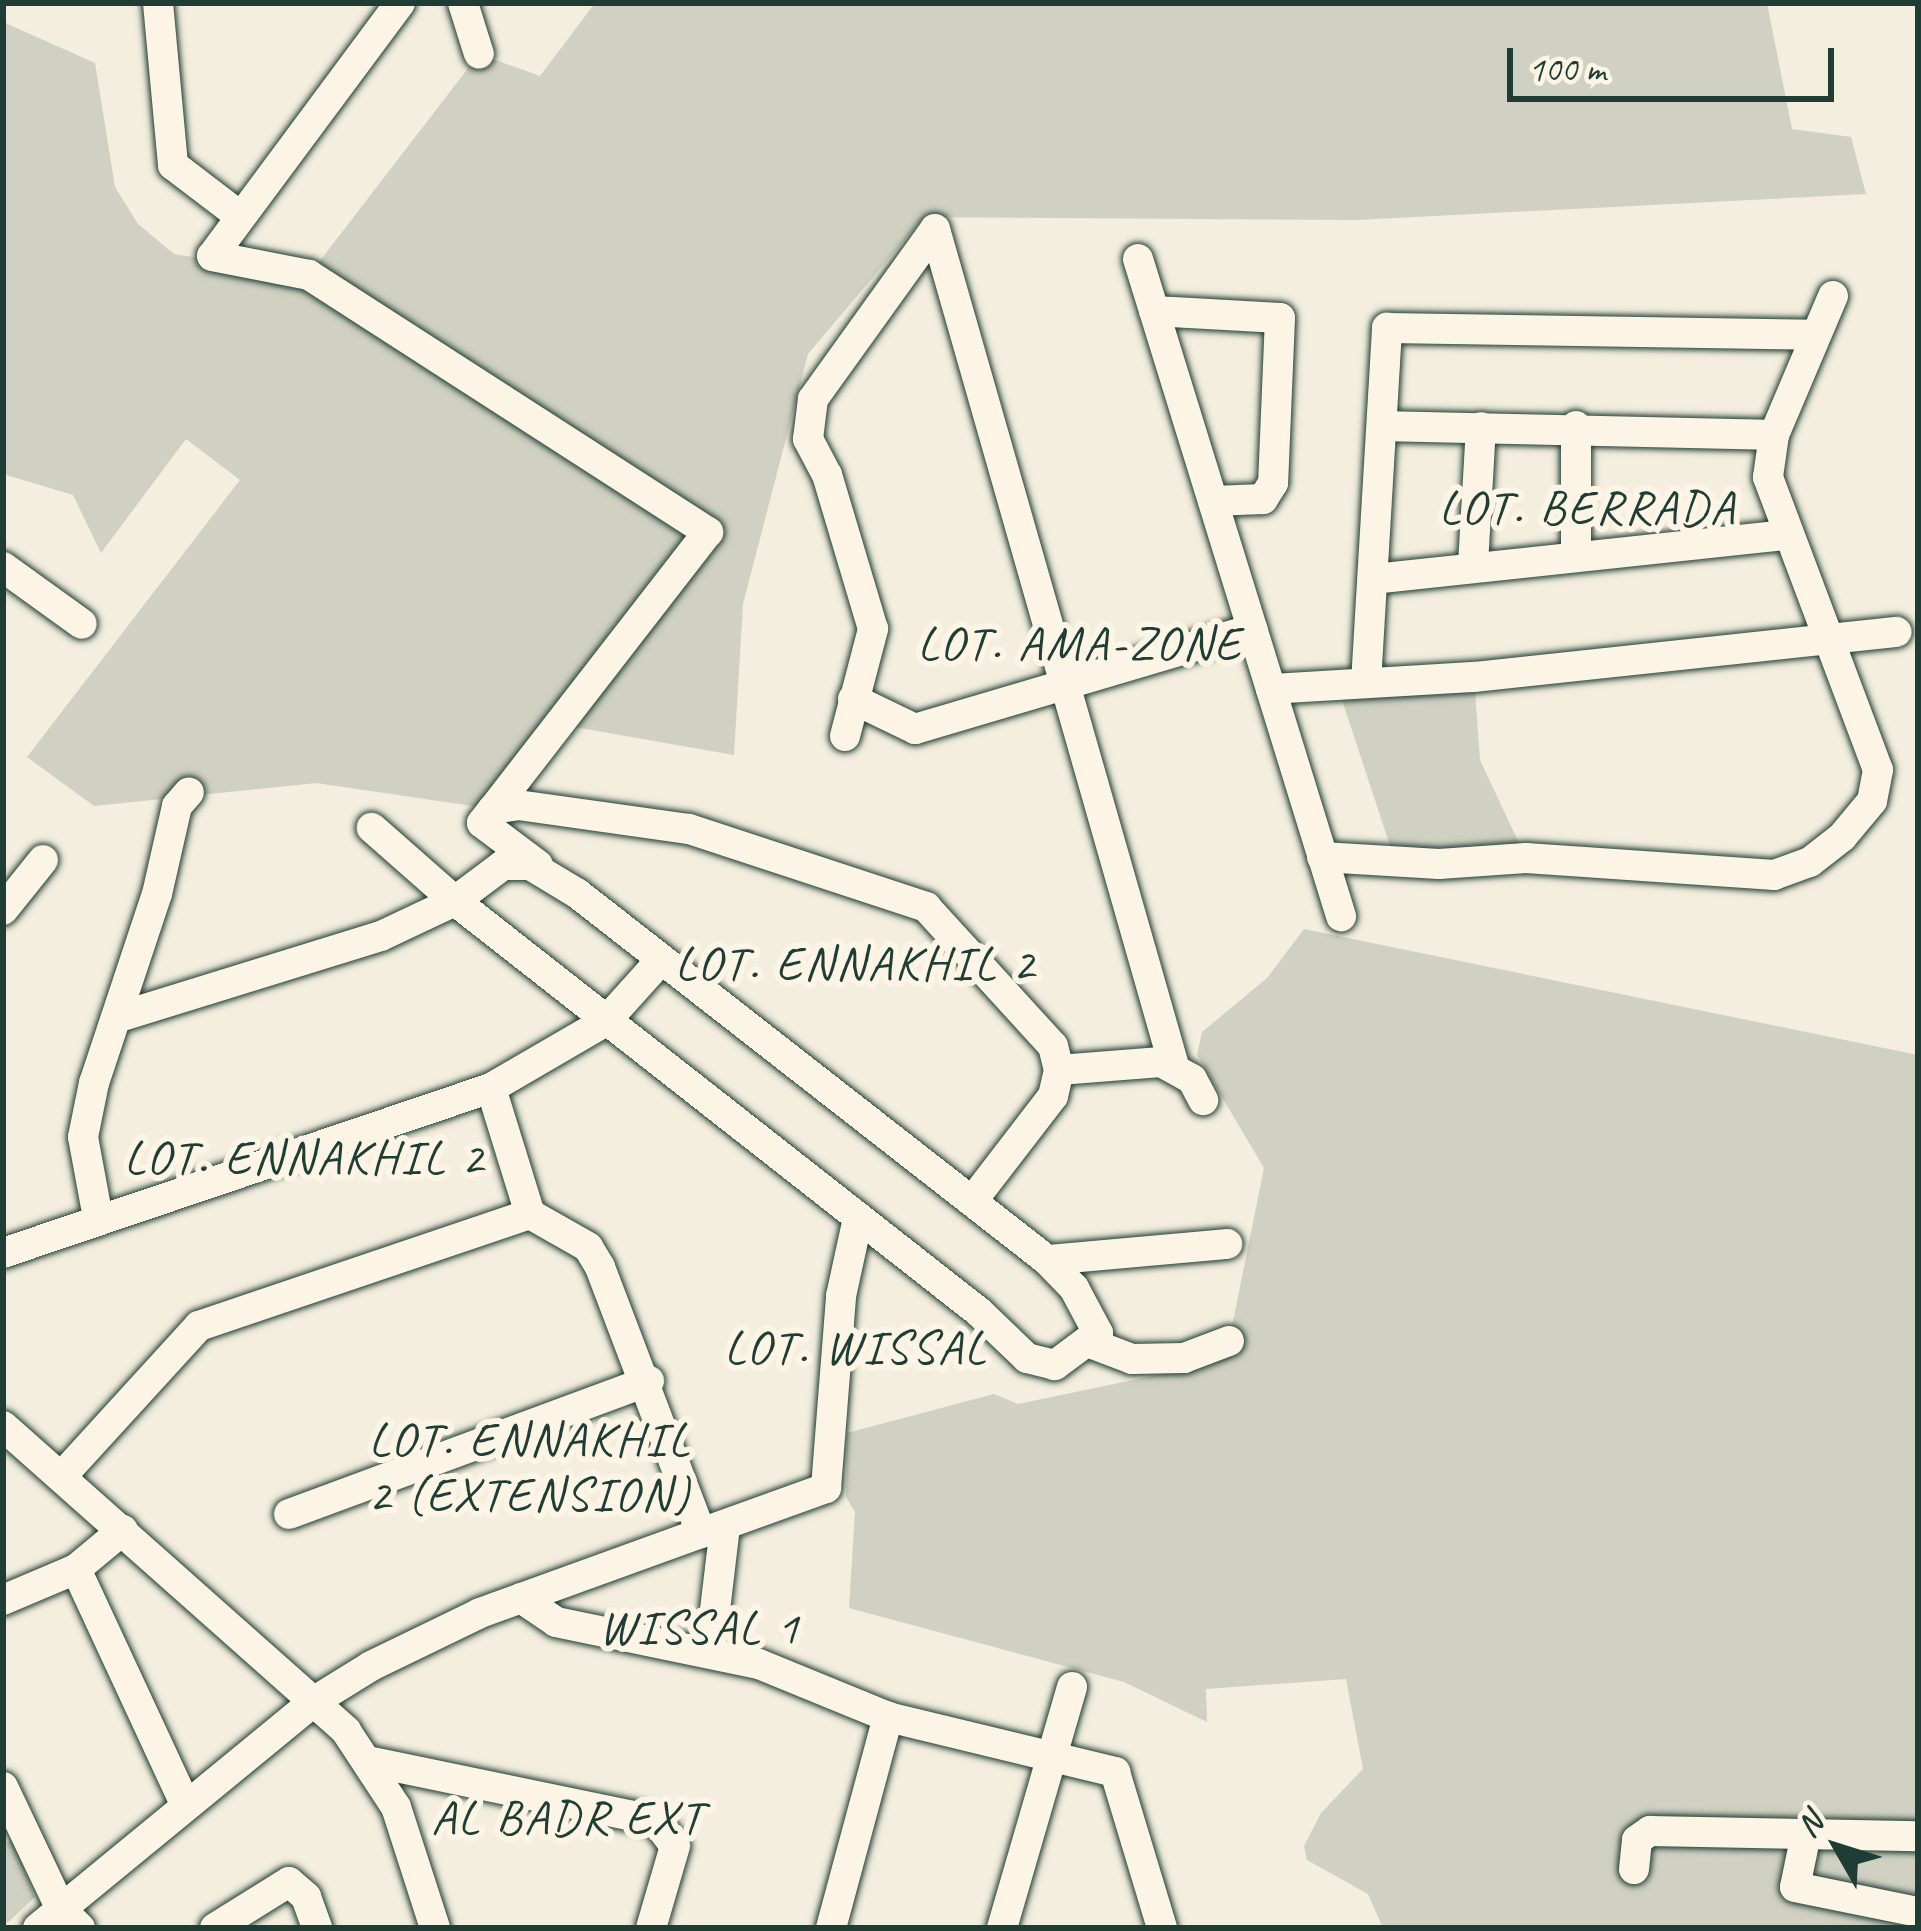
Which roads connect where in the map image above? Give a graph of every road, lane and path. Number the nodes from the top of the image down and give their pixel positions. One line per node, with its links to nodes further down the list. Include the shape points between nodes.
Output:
1 (184, 3): 4 (street)
2 (400, 3): 6 (street)
3 (463, 3): 5 (street)
4 (160, 17): 6 (street, via 173,165)
5 (479, 54)
6 (237, 214): 31 (street, via 212,256 309,275 708,532)
7 (1138, 259): 9 (street)
8 (1833, 296): 10 (street)
9 (1154, 310): 15 (street); 15 (street, via 1280,318 1273,483 1263,499)
10 (1814, 334): 11 (street, via 1388,328); 14 (street)
11 (1384, 426): 13 (street); 20 (street)
12 (1576, 426): 13 (street); 14 (street); 17 (street)
13 (1481, 427): 18 (street)
14 (1774, 435): 16 (street, via 1768,477)
15 (1213, 501): 22 (street)
16 (1786, 535): 17 (street); 24 (street)
17 (1576, 553): 18 (street)
18 (1474, 565): 20 (street)
19 (3, 567): 21 (street)
20 (1373, 579): 26 (street)
21 (82, 624)
22 (1252, 629): 25 (street); 27 (street)
23 (1897, 632): 24 (street)
24 (1827, 640): 26 (street); 33 (street, via 1878,770 1872,801 1810,862 1774,875 1526,858 1417,864)
25 (1068, 680): 28 (street, via 915,729); 28 (street, via 935,229 813,400 808,440 827,475 873,629); 42 (street)
26 (1366, 683): 27 (street)
27 (1271, 689): 33 (street)
28 (853, 699): 29 (street)
29 (845, 736)
30 (189, 792): 40 (street, via 176,806)
31 (488, 816): 35 (street); 43 (street, via 518,805 688,829 926,908 1053,1046)
32 (372, 828): 36 (street)
33 (1322, 857): 38 (street)
34 (43, 860): 37 (street)
35 (554, 877): 36 (street, via 516,862); 39 (street)
36 (454, 901): 40 (street, via 381,936); 41 (street)
37 (3, 910)
38 (1341, 916)
39 (660, 962): 41 (street); 46 (street)
40 (116, 1018): 48 (street, via 83,1137)
41 (607, 1021): 44 (street); 49 (street)
42 (1174, 1066): 43 (street); 45 (street)
43 (1059, 1070): 46 (street, via 1053,1096)
44 (491, 1088): 47 (street); 48 (street)
45 (1203, 1100)
46 (973, 1200): 52 (street)
47 (530, 1214): 55 (street, via 588,1246); 57 (street, via 199,1326)
48 (98, 1218): 51 (street)
49 (858, 1218): 54 (street, via 1027,1358 1055,1365); 60 (street, via 841,1296 826,1488)
50 (1227, 1244): 52 (street)
51 (3, 1253)
52 (1047, 1260): 54 (street, via 1095,1318)
53 (1229, 1341): 54 (street, via 1184,1358 1132,1359)
54 (1090, 1343)
55 (650, 1381): 58 (street); 60 (street)
56 (3, 1426): 57 (street)
57 (61, 1477): 59 (street)
58 (289, 1514)
59 (123, 1530): 61 (street); 66 (street)
60 (713, 1530): 62 (street); 64 (street)
61 (76, 1569): 63 (street); 71 (street)
62 (521, 1598): 64 (street, via 556,1622); 66 (street, via 433,1633)
63 (3, 1600)
64 (710, 1652): 67 (street)
65 (1072, 1687): 68 (street)
66 (313, 1702): 69 (street); 71 (street)
67 (888, 1717): 68 (street); 81 (street)
68 (1048, 1756): 82 (street); 83 (street, via 1114,1772)
69 (372, 1762): 79 (street, via 396,1807); 80 (street, via 656,1822 675,1846)
70 (3, 1787): 76 (street)
71 (184, 1804): 76 (street)
72 (1806, 1834): 73 (street); 74 (street, via 1651,1831 1636,1840); 75 (street, via 1795,1887)
73 (1918, 1836)
74 (1634, 1869)
75 (1918, 1912)
76 (60, 1922)
77 (214, 1928): 78 (street, via 289,1882 306,1897)
78 (317, 1928)
79 (435, 1928)
80 (651, 1928)
81 (831, 1928)
82 (1002, 1928)
83 (1162, 1928)

